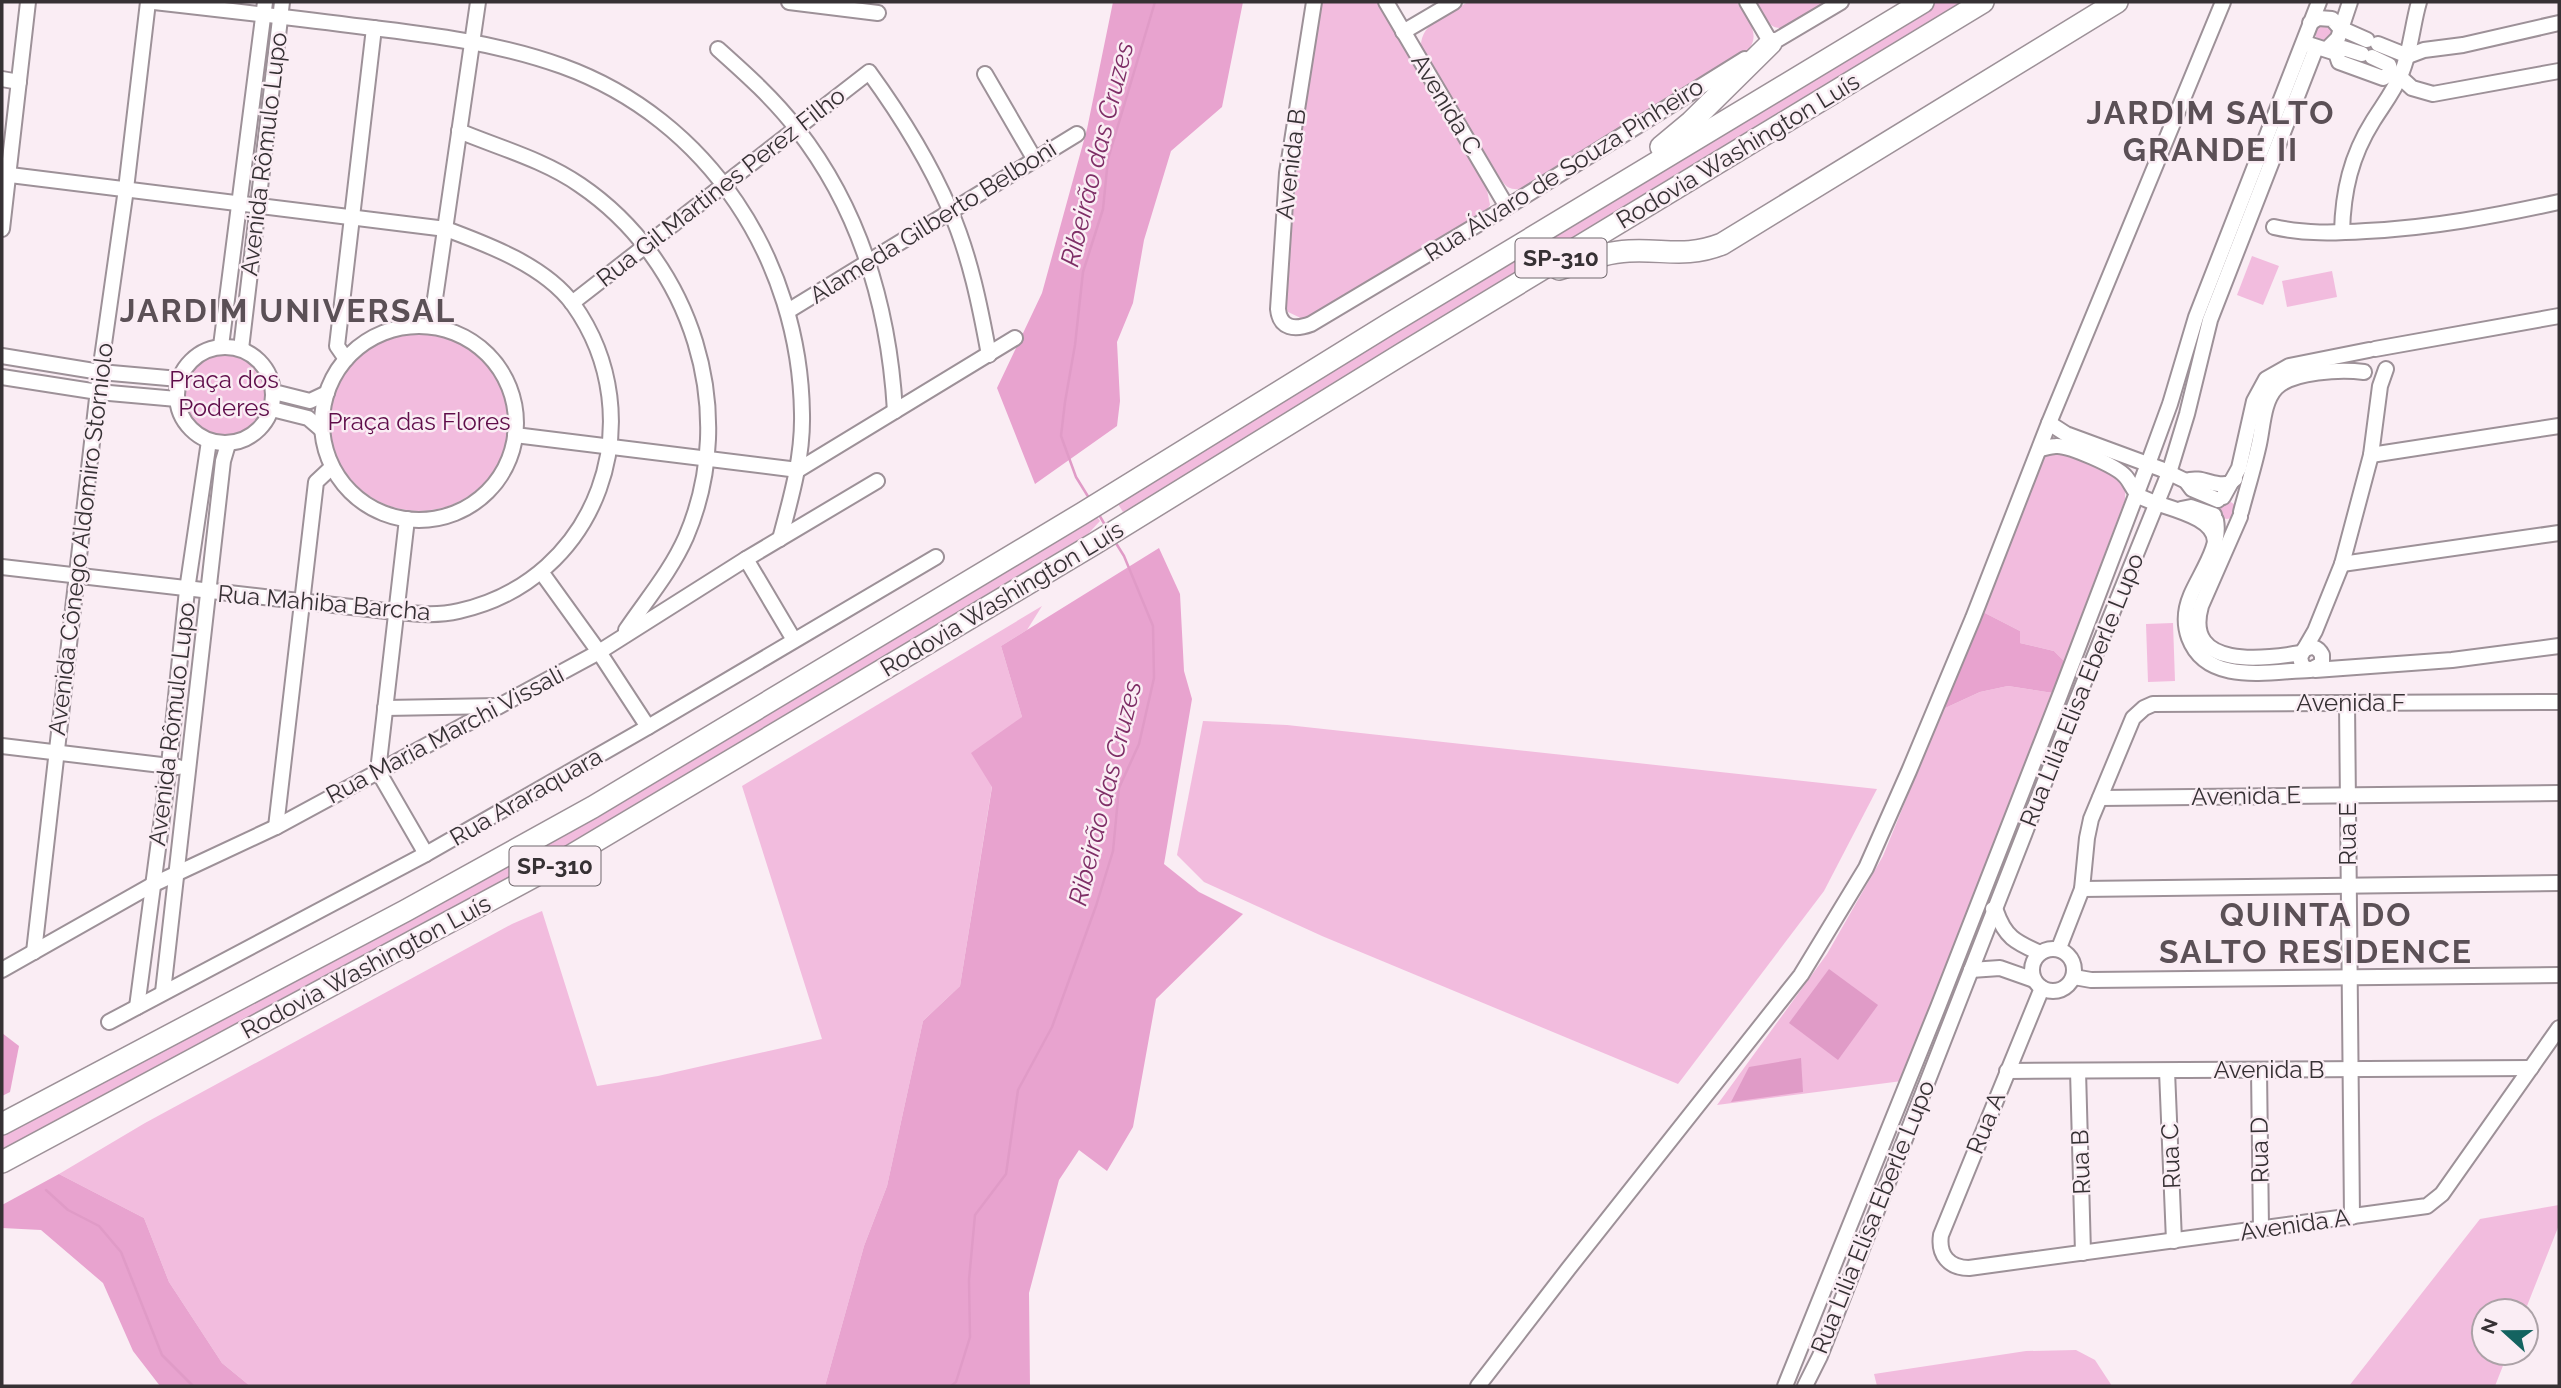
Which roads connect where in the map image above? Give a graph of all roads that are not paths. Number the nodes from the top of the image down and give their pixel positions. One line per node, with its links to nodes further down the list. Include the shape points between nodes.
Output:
1 (29, 2): 36 (street)
2 (148, 2): 45 (street, Avenida Cônego Aldomiro Storniolo)
3 (155, 2): 18 (street)
4 (478, 2): 26 (street)
5 (789, 2): 20 (street)
6 (1314, 2): 63 (street, Avenida B, via 1287,173 1278,309)
7 (1386, 2): 25 (street, Avenida C)
8 (1454, 2): 25 (street)
9 (1747, 2): 27 (street)
10 (1840, 2): 27 (street, Rua Álvaro de Souza Pinheiro)
11 (1923, 2): 52 (highway, Rodovia Washington Luís / SP-310)
12 (1983, 2): 59 (highway, Rodovia Washington Luís / SP-310)
13 (2117, 2): 59 (highway, via 1722,244 1679,253 1604,254)
14 (2223, 2): 85 (street)
15 (2319, 2): 21 (street)
16 (2350, 2): 24 (street, Rua Lilia Elisa Eberle Lupo)
17 (2419, 2): 31 (street)
18 (264, 8): 19 (street); 47 (street, Avenida Rômulo Lupo)
19 (281, 9): 23 (street); 48 (street, Avenida Rômulo Lupo)
20 (878, 13)
21 (2310, 23): 24 (street, via 2325,17); 28 (street)
22 (2559, 23): 31 (street)
23 (374, 28): 26 (street); 51 (street)
24 (2340, 28): 28 (street, Rua Lilia Elisa Eberle Lupo, via 2334,45); 30 (street)
25 (1403, 32): 49 (street, Avenida C)
26 (472, 40): 38 (street); 43 (street, via 563,66 609,87 681,138)
27 (1772, 43): 49 (street, Rua Álvaro de Souza Pinheiro); 52 (highway, via 1679,133)
28 (2320, 48): 30 (street); 34 (street, via 2339,62 2383,78); 42 (street, Rua Lilia Elisa Eberle Lupo); 44 (street, Rua Lilia Elisa Eberle Lupo)
29 (718, 49): 37 (street, via 760,86)
30 (2370, 49): 31 (street); 34 (street)
31 (2408, 56): 34 (street)
32 (2559, 71): 34 (street, via 2433,94 2412,88)
33 (985, 74): 40 (street)
34 (2395, 75): 56 (street, via 2351,165)
35 (2, 79): 36 (street)
36 (19, 82): 41 (street)
37 (797, 128): 43 (street, Rua Gil Martines Perez Filho); 50 (street, Rua Gil Martines Perez Filho, via 869,72 901,116); 58 (street, via 826,170)
38 (459, 131): 55 (street); 57 (street, via 540,162 579,184 615,212)
39 (1077, 134): 40 (street, Alameda Gilberto Belboni)
40 (1035, 160): 50 (street, Alameda Gilberto Belboni)
41 (5, 174): 45 (street, Rua Mahiba Barcha); 54 (street)
42 (2249, 179): 44 (street); 95 (street, Rua Lilia Elisa Eberle Lupo, via 2196,317)
43 (724, 184): 57 (street, Rua Gil Martines Perez Filho); 61 (street, via 757,234)
44 (2263, 185): 98 (street, Rua Lilia Elisa Eberle Lupo, via 2210,320)
45 (126, 189): 47 (street, Rua Mahiba Barcha); 74 (street, Avenida Cônego Aldomiro Storniolo)
46 (2559, 202): 56 (street, via 2491,217)
47 (240, 203): 48 (street, Rua Mahiba Barcha); 66 (street, Avenida Rômulo Lupo)
48 (258, 205): 51 (street, Rua Mahiba Barcha); 68 (street, Avenida Rômulo Lupo)
49 (1507, 206): 63 (street, Rua Álvaro de Souza Pinheiro, via 1311,324 1297,329)
50 (951, 211): 58 (street, Alameda Gilberto Belboni); 70 (street)
51 (351, 218): 55 (street, Rua Mahiba Barcha); 72 (street, via 337,346)
52 (1565, 218): 178 (highway, Rodovia Washington Luís / SP-310, via 593,807)
53 (2274, 227): 56 (street)
54 (2, 229)
55 (446, 229): 60 (street, Rua Mahiba Barcha, via 512,256); 64 (street)
56 (2342, 233)
57 (646, 245): 60 (street, Rua Gil Martines Perez Filho); 94 (street, via 671,283 694,335 708,413)
58 (869, 262): 61 (street, Alameda Gilberto Belboni); 84 (street, via 888,335)
59 (1524, 281): 179 (highway, Rodovia Washington Luís / SP-310, via 557,864)
60 (572, 303): 91 (street, Rua Mahiba Barcha, via 604,371 611,408)
61 (789, 311): 97 (street, via 803,416)
62 (2559, 316): 67 (street)
63 (1285, 325)
64 (431, 326): 72 (street, via 393,329 367,341); 88 (street, via 467,338 496,363 513,397)
65 (1015, 338): 70 (street)
66 (221, 346): 68 (street); 77 (street, via 196,357)
67 (2400, 346): 69 (street); 73 (street)
68 (241, 349): 79 (street, via 264,365)
69 (2372, 350): 73 (street, via 2384,354); 75 (street, via 2360,362); 99 (street, via 2288,366 2266,379 2254,401)
70 (989, 355): 84 (street)
71 (2, 356): 74 (street)
72 (346, 359): 80 (street)
73 (2387, 366): 75 (street, via 2379,376); 81 (street)
74 (100, 372): 77 (street); 78 (street, Avenida Cônego Aldomiro Storniolo)
75 (2366, 374): 81 (street); 106 (street, via 2324,372 2291,378 2275,388)
76 (2, 377): 78 (street)
77 (179, 379): 82 (street)
78 (97, 392): 82 (street); 118 (street, Avenida Cônego Aldomiro Storniolo)
79 (274, 392): 80 (street, via 310,401); 83 (street)
80 (327, 393): 87 (street)
81 (2379, 395): 93 (street)
82 (177, 399): 89 (street, via 187,425)
83 (272, 409): 87 (street, via 308,418); 90 (street, via 255,433)
84 (895, 411): 97 (street)
85 (2049, 423): 92 (street); 95 (street, via 2066,434)
86 (2559, 426): 93 (street)
87 (322, 430): 96 (street)
88 (515, 435): 91 (street); 108 (street, via 503,471 478,500 444,517)
89 (209, 441): 90 (street); 119 (street, Avenida Rômulo Lupo)
90 (228, 444): 120 (street, Avenida Rômulo Lupo)
91 (611, 447): 94 (street); 117 (street, Rua Mahiba Barcha, via 585,520)
92 (2040, 449): 102 (street, via 2058,446 2102,461 2125,475); 189 (street, via 1866,868 1801,975)
93 (2371, 455): 114 (street)
94 (707, 458): 97 (street); 116 (street, via 691,523)
95 (2148, 464): 98 (street); 102 (street, Rua Lilia Elisa Eberle Lupo)
96 (332, 467): 108 (street, via 355,497 371,508); 122 (street, via 316,482)
97 (798, 470): 110 (street)
98 (2169, 473): 101 (street); 104 (street, Rua Lilia Elisa Eberle Lupo)
99 (2235, 479): 101 (street, via 2227,485 2194,478); 103 (street)
100 (877, 481): 110 (street, Rua Maria Marchi Vissali)
101 (2186, 481): 103 (street, via 2192,489)
102 (2137, 495): 104 (street); 133 (street, Rua Lilia Elisa Eberle Lupo)
103 (2220, 498): 106 (street, via 2234,498 2241,506); 107 (street, via 2214,504)
104 (2157, 503): 105 (street); 134 (street, Rua Lilia Elisa Eberle Lupo)
105 (2181, 509): 107 (street, via 2191,507); 111 (street, via 2209,526)
106 (2240, 514): 107 (street, via 2236,522 2226,525); 128 (street, via 2202,606 2201,631 2211,647 2227,657)
107 (2215, 517): 111 (street)
108 (407, 519): 123 (street)
109 (2559, 533): 114 (street)
110 (780, 539): 113 (street, Rua Maria Marchi Vissali)
111 (2214, 546): 132 (street, via 2186,607 2188,635 2196,651 2227,671)
112 (936, 557): 126 (street, Rua Araraquara)
113 (746, 559): 121 (street, Rua Maria Marchi Vissali); 126 (street)
114 (2342, 564): 124 (street)
115 (2, 567): 118 (street, Rua Mahiba Barcha)
116 (669, 571): 121 (street); 125 (street)
117 (542, 573): 123 (street, Rua Mahiba Barcha, via 516,590 457,612); 129 (street)
118 (78, 574): 119 (street, Rua Mahiba Barcha); 141 (street, Avenida Cônego Aldomiro Storniolo)
119 (187, 590): 120 (street, Rua Mahiba Barcha); 142 (street, Avenida Rômulo Lupo)
120 (208, 592): 122 (street, Rua Mahiba Barcha); 143 (street, Avenida Rômulo Lupo)
121 (690, 594): 125 (street, Rua Maria Marchi Vissali)
122 (302, 603): 123 (street, Rua Mahiba Barcha); 148 (street)
123 (396, 612): 138 (street)
124 (2315, 631): 128 (street); 130 (street)
125 (622, 636): 129 (street, Rua Maria Marchi Vissali)
126 (794, 640): 139 (street, Rua Araraquara)
127 (2559, 646): 131 (street)
128 (2302, 651): 130 (street, via 2312,647); 132 (street, via 2300,662)
129 (599, 652): 137 (street, Rua Maria Marchi Vissali); 139 (street)
130 (2321, 653): 131 (street); 132 (street, via 2322,664)
131 (2341, 668): 132 (street)
132 (2312, 670)
133 (2060, 695): 134 (street); 155 (street, Rua Lilia Elisa Eberle Lupo)
134 (2076, 702): 156 (street, Rua Lilia Elisa Eberle Lupo)
135 (2559, 702): 136 (street, Avenida F)
136 (2347, 703): 146 (street, Rua E); 147 (street, Avenida F, via 2153,704 2131,723)
137 (502, 706): 138 (street); 144 (street, Rua Maria Marchi Vissali)
138 (385, 708): 144 (street)
139 (648, 727): 149 (street, Rua Araraquara)
140 (2, 746): 141 (street)
141 (56, 752): 142 (street); 158 (street, Avenida Cônego Aldomiro Storniolo)
142 (169, 765): 143 (street); 152 (street, Avenida Rômulo Lupo)
143 (187, 768): 150 (street, Avenida Rômulo Lupo)
144 (378, 771): 148 (street, Rua Maria Marchi Vissali); 149 (street)
145 (2559, 793): 146 (street, Avenida E)
146 (2348, 795): 147 (street, Avenida E); 153 (street, Rua E)
147 (2100, 798): 154 (street, via 2088,828)
148 (276, 827): 150 (street, Rua Maria Marchi Vissali)
149 (426, 854): 166 (street, Rua Araraquara)
150 (176, 875): 152 (street, Rua Maria Marchi Vissali); 166 (street, Avenida Rômulo Lupo)
151 (2559, 883): 153 (street)
152 (152, 885): 158 (street, Rua Maria Marchi Vissali); 167 (street, Avenida Rômulo Lupo)
153 (2349, 886): 154 (street); 164 (street, Rua E)
154 (2082, 889): 157 (street)
155 (1978, 904): 156 (street); 168 (street, Rua Lilia Elisa Eberle Lupo)
156 (1996, 911): 159 (street, via 2011,938); 161 (street, Rua Lilia Elisa Eberle Lupo)
157 (2059, 948): 159 (street); 163 (street, via 2075,965)
158 (34, 952): 160 (street, Rua Maria Marchi Vissali)
159 (2040, 953): 165 (street, via 2032,970)
160 (2, 970)
161 (1971, 970): 165 (street, via 2000,968); 169 (street, Rua Lilia Elisa Eberle Lupo)
162 (2559, 975): 164 (street)
163 (2074, 977): 164 (street); 165 (street, via 2067,987 2054,992)
164 (2350, 978): 174 (street, Rua E)
165 (2038, 984): 175 (street, Rua A)
166 (163, 992): 167 (street, Rua Araraquara)
167 (137, 1007): 170 (street, Rua Araraquara)
168 (1938, 1007): 169 (street); 185 (street, Rua Lilia Elisa Eberle Lupo)
169 (1954, 1013): 186 (street, Rua Lilia Elisa Eberle Lupo)
170 (109, 1022)
171 (2559, 1028): 172 (street, Avenida A)
172 (2531, 1068): 174 (street, Avenida B); 180 (street, Avenida A, via 2438,1199 2421,1208)
173 (2259, 1070): 174 (street, Avenida B); 177 (street, Avenida B); 181 (street, Rua D)
174 (2350, 1070): 180 (street, Rua E)
175 (2007, 1071): 176 (street, Avenida B); 184 (street, Rua A, via 1941,1236)
176 (2078, 1071): 177 (street, Avenida B); 183 (street, Rua B)
177 (2167, 1071): 182 (street, Rua C)
178 (2, 1124)
179 (2, 1162)
180 (2352, 1217): 181 (street, Avenida A)
181 (2261, 1229): 182 (street, Avenida A)
182 (2174, 1241): 183 (street, Avenida A)
183 (2083, 1253): 184 (street, Avenida A, via 1964,1268)
184 (1945, 1259)
185 (1807, 1335): 186 (street); 187 (street, Rua Lilia Elisa Eberle Lupo)
186 (1826, 1342): 188 (street, Rua Lilia Elisa Eberle Lupo)
187 (1795, 1361): 188 (street); 190 (street, Rua Lilia Elisa Eberle Lupo)
188 (1812, 1368): 191 (street, Rua Lilia Elisa Eberle Lupo)
189 (1478, 1386)
190 (1785, 1386)
191 (1805, 1386)

